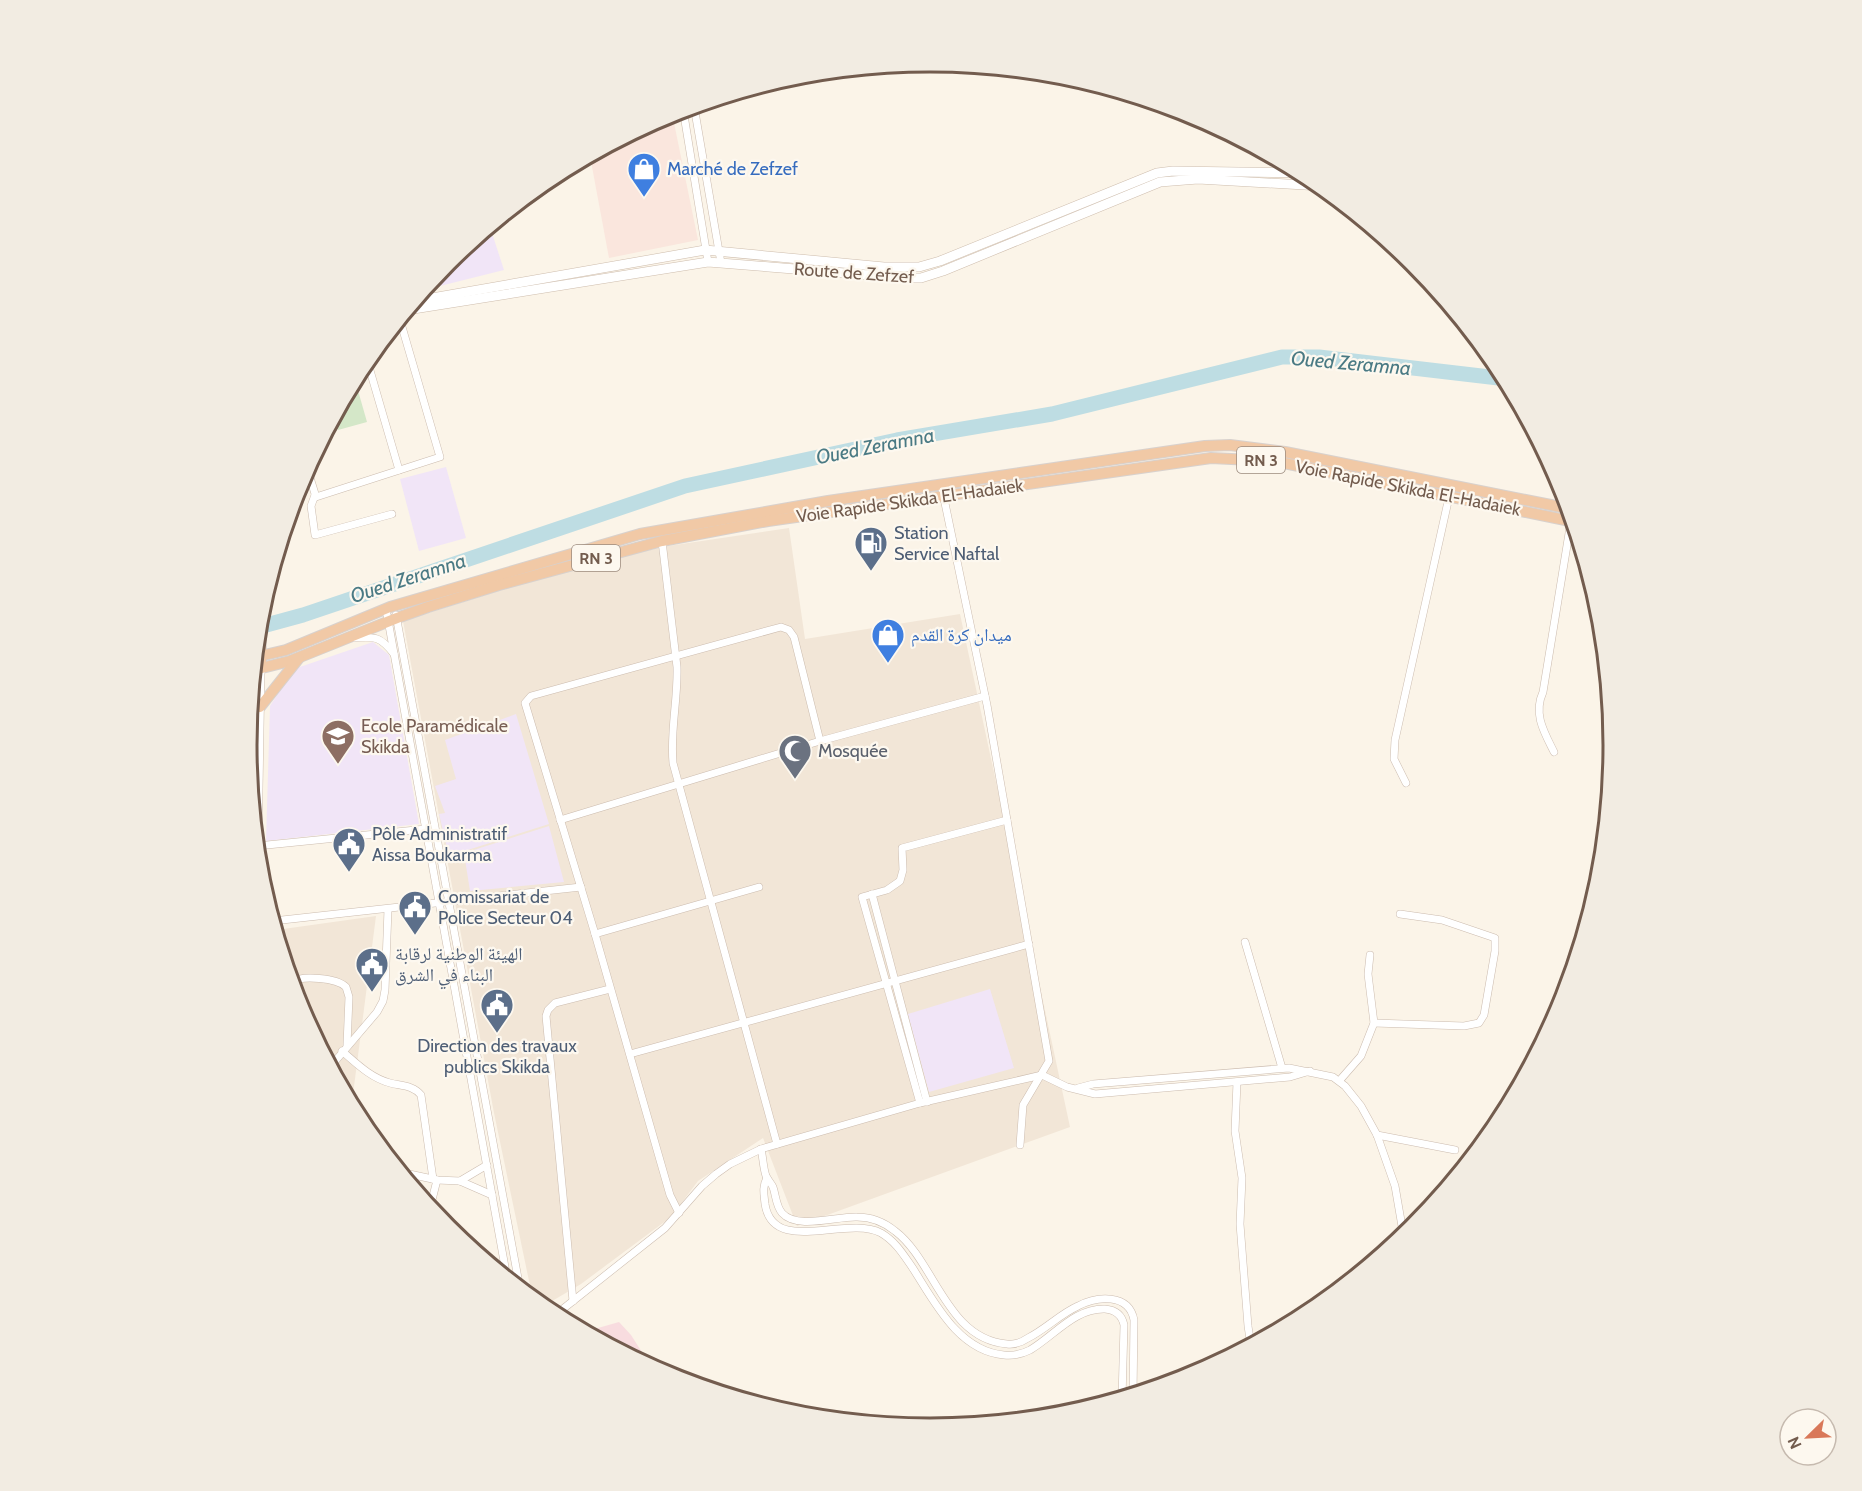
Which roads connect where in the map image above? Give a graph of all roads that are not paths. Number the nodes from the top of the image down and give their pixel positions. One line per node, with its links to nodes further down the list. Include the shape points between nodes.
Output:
1 (695, 115): 6 (street)
2 (684, 119): 5 (street)
3 (1284, 173): 6 (main road, Route de Zefzef, via 1157,172 919,267)
4 (1303, 185): 8 (main road, Route de Zefzef, via 1198,179 1160,182 921,278)
5 (705, 250): 6 (main road, Route de Zefzef); 7 (street); 9 (main road, Route de Zefzef)
6 (718, 251): 8 (street)
7 (708, 262): 8 (main road, Route de Zefzef); 10 (main road, Route de Zefzef)
8 (720, 263)
9 (427, 299)
10 (419, 308)
11 (402, 328): 13 (street, via 440,457)
12 (370, 372): 13 (street)
13 (399, 470): 16 (street)
14 (311, 483): 16 (street)
15 (941, 484): 17 (street); 19 (highway, Voie Rapide Skikda El-Hadaiek / RN 3, via 1230,445 1285,452); 24 (highway, Voie Rapide Skikda El-Hadaiek / RN 3, via 640,534)
16 (315, 495): 20 (street, via 311,506 315,535)
17 (944, 497): 18 (highway, Voie Rapide Skikda El-Hadaiek / RN 3, via 1211,458 1274,461); 23 (highway, Voie Rapide Skikda El-Hadaiek / RN 3); 34 (street)
18 (1449, 497): 21 (highway, Voie Rapide Skikda El-Hadaiek / RN 3); 40 (street, via 1395,740 1395,759)
19 (1560, 507)
20 (392, 514)
21 (1566, 521)
22 (1571, 535): 38 (street, via 1539,723)
23 (662, 541): 25 (highway, Voie Rapide Skikda El-Hadaiek / RN 3, via 498,585); 32 (street)
24 (390, 608): 25 (street); 28 (highway, Voie Rapide Skikda El-Hadaiek / RN 3)
25 (392, 620): 27 (highway, Voie Rapide Skikda El-Hadaiek / RN 3); 30 (street); 50 (street)
26 (266, 639): 28 (highway, via 277,645)
27 (346, 639): 30 (street, via 372,636); 31 (highway, Voie Rapide Skikda El-Hadaiek / RN 3)
28 (296, 645): 29 (highway, Voie Rapide Skikda El-Hadaiek / RN 3)
29 (264, 654)
30 (394, 655): 44 (street)
31 (300, 657): 33 (highway, Voie Rapide Skikda El-Hadaiek / RN 3); 36 (highway)
32 (676, 657): 37 (street, via 777,627 789,630); 41 (street, via 672,737); 42 (street, via 526,700 524,706)
33 (262, 668)
34 (985, 696): 37 (street); 43 (street)
35 (259, 698): 36 (main road)
36 (260, 707): 39 (main road)
37 (820, 741): 41 (street)
38 (1554, 752)
39 (258, 778)
40 (1406, 783)
41 (677, 784): 42 (street); 49 (street)
42 (560, 820): 46 (street)
43 (1007, 820): 48 (street, via 902,848 900,881); 57 (street)
44 (426, 829): 45 (street); 51 (street)
45 (265, 846)
46 (581, 887): 50 (street); 55 (street)
47 (759, 887): 49 (street)
48 (872, 894): 60 (street); 61 (street, via 862,897)
49 (710, 901): 55 (street); 63 (street)
50 (449, 902): 51 (street); 91 (street)
51 (439, 903): 52 (street); 81 (street)
52 (388, 909): 54 (street); 65 (street, via 384,996 377,1012)
53 (1400, 914): 64 (street, via 1442,920 1495,938 1484,1015 1479,1023 1464,1026)
54 (280, 920)
55 (595, 934): 62 (street)
56 (1245, 942): 69 (street)
57 (1029, 944): 60 (street); 71 (street, via 1049,1061)
58 (1370, 955): 64 (street, via 1368,974)
59 (299, 979): 65 (street, via 338,982 346,987)
60 (894, 981): 61 (street); 75 (street)
61 (886, 984): 63 (street); 75 (street)
62 (610, 989): 67 (street); 93 (street, via 555,1003 546,1016)
63 (743, 1023): 67 (street); 77 (street)
64 (1374, 1023): 72 (street, via 1361,1056)
65 (347, 1045): 66 (street)
66 (342, 1051): 68 (street); 84 (street, via 376,1078 414,1088 421,1095)
67 (630, 1054): 88 (street, via 670,1195)
68 (336, 1059)
69 (1282, 1068): 70 (street); 74 (street, via 1093,1084)
70 (1310, 1071): 72 (street); 73 (street)
71 (1042, 1075): 74 (street); 75 (street); 78 (street, via 1023,1105)
72 (1340, 1080): 76 (street)
73 (1237, 1082): 74 (street, via 1095,1094); 96 (street, via 1235,1131 1242,1178 1240,1224)
74 (1076, 1089)
75 (923, 1103): 77 (street)
76 (1377, 1135): 80 (street); 89 (street, via 1395,1186)
77 (777, 1144): 79 (street)
78 (1020, 1145)
79 (761, 1149): 83 (street); 88 (street, via 716,1174)
80 (1455, 1150)
81 (487, 1165): 85 (street); 86 (street)
82 (413, 1176): 84 (street)
83 (767, 1178): 92 (street, via 780,1209 795,1221 863,1217 893,1229 909,1245 958,1318 988,1339 1007,1344 1023,1341 1077,1306); 95 (street, via 763,1189 766,1207 779,1228 797,1232 854,1227 880,1232 900,1250 953,1327 990,1352 1010,1356 1023,1353 1073,1318)
84 (435, 1179): 85 (street); 87 (street)
85 (460, 1181): 86 (street)
86 (492, 1195): 90 (street)
87 (432, 1197)
88 (679, 1213): 93 (street)
89 (1402, 1227)
90 (505, 1267)
91 (518, 1277)
92 (1100, 1299): 95 (street); 97 (street, via 1122,1301 1133,1315)
93 (573, 1301): 94 (street)
94 (563, 1309)
95 (1100, 1310): 98 (street, via 1116,1312 1124,1321)
96 (1250, 1339)
97 (1133, 1387)
98 (1122, 1391)

